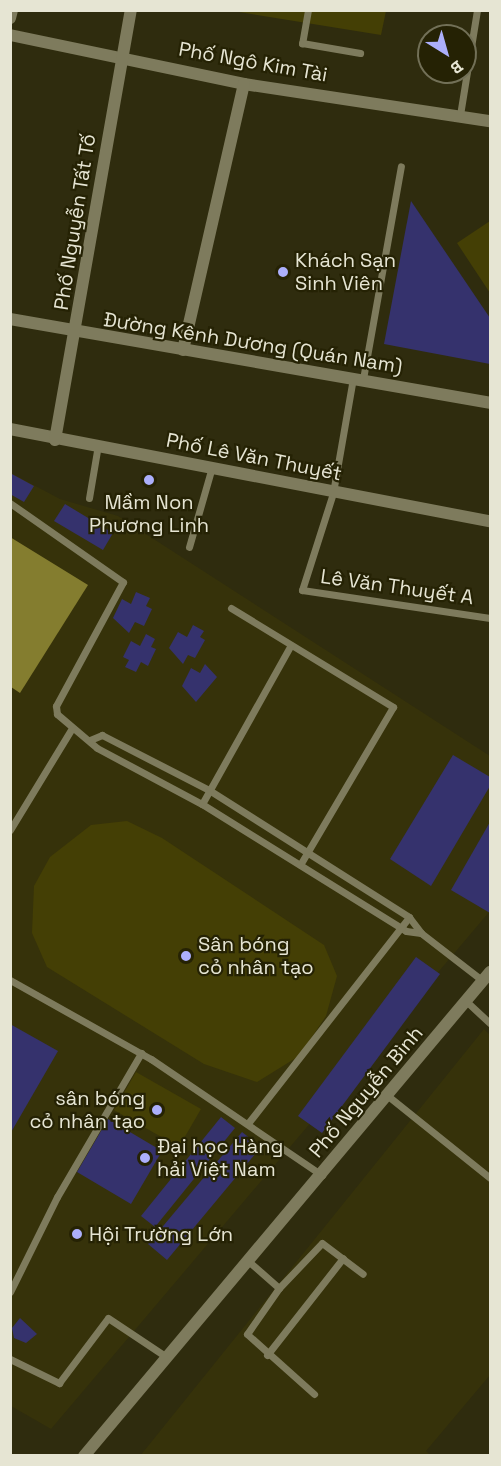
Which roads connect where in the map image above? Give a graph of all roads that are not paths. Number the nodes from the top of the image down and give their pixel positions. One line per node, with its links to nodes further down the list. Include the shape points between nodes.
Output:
1 (12, 10): 5 (street)
2 (130, 10): 8 (street, Phố Nguyễn Tất Tố)
3 (308, 10): 7 (lane, via 302,43)
4 (477, 10): 10 (lane)
5 (10, 18)
6 (10, 35): 8 (street, Phố Ngô Kim Tài)
7 (360, 53)
8 (121, 57): 9 (street, Phố Ngô Kim Tài); 14 (street, Phố Nguyễn Tất Tố)
9 (244, 84): 10 (street, Phố Ngô Kim Tài); 15 (street)
10 (460, 115): 11 (street, Phố Ngô Kim Tài)
11 (490, 121)
12 (401, 166): 16 (lane, Lê Văn Thuyết A)
13 (10, 319): 14 (street, Đường Kênh Dương (Quán Nam))
14 (77, 334): 15 (street, Đường Kênh Dương (Quán Nam)); 19 (street, Phố Nguyễn Tất Tố)
15 (183, 350): 16 (street, Đường Kênh Dương (Quán Nam))
16 (358, 378): 17 (street, Đường Kênh Dương (Quán Nam)); 22 (lane, Lê Văn Thuyết A)
17 (490, 403)
18 (10, 429): 19 (street, Phố Lê Văn Thuyết)
19 (55, 440): 20 (street, Phố Lê Văn Thuyết)
20 (98, 445): 21 (street, Phố Lê Văn Thuyết); 23 (lane)
21 (212, 467): 22 (street, Phố Lê Văn Thuyết); 26 (lane)
22 (333, 493): 25 (street, Phố Lê Văn Thuyết); 28 (lane, Lê Văn Thuyết A, via 302,590)
23 (90, 498)
24 (10, 503): 30 (lane, via 123,582 56,706)
25 (490, 521)
26 (189, 547)
27 (231, 608): 29 (lane)
28 (490, 618)
29 (291, 645): 32 (lane); 35 (lane, via 393,707)
30 (72, 728): 31 (lane); 34 (lane)
31 (90, 740): 32 (lane, via 102,735); 33 (lane)
32 (209, 790): 33 (lane); 35 (lane)
33 (202, 804): 36 (lane)
34 (10, 830)
35 (307, 852): 36 (lane); 37 (lane)
36 (300, 865): 38 (lane)
37 (409, 917): 38 (lane); 39 (lane)
38 (402, 928): 39 (lane); 46 (lane)
39 (421, 933): 40 (lane)
40 (487, 976): 42 (street, Phố Nguyễn Bình)
41 (10, 980): 44 (lane)
42 (466, 1001): 43 (lane); 45 (street, Phố Nguyễn Bình)
43 (490, 1023)
44 (141, 1053): 46 (lane); 53 (lane, via 57,1197)
45 (388, 1096): 47 (street, Phố Nguyễn Bình); 48 (lane)
46 (249, 1122): 47 (lane)
47 (322, 1175): 50 (street, Phố Nguyễn Bình)
48 (490, 1178)
49 (343, 1258): 51 (lane); 52 (lane, via 322,1243 315,1246); 54 (lane)
50 (246, 1259): 52 (lane); 55 (street, Phố Nguyễn Bình)
51 (363, 1274)
52 (279, 1288): 54 (lane, via 247,1334)
53 (10, 1292)
54 (267, 1355): 57 (lane)
55 (165, 1356): 56 (lane, via 108,1318 59,1383); 58 (street, Phố Nguyễn Bình)
56 (10, 1359)
57 (314, 1394)
58 (84, 1455)

